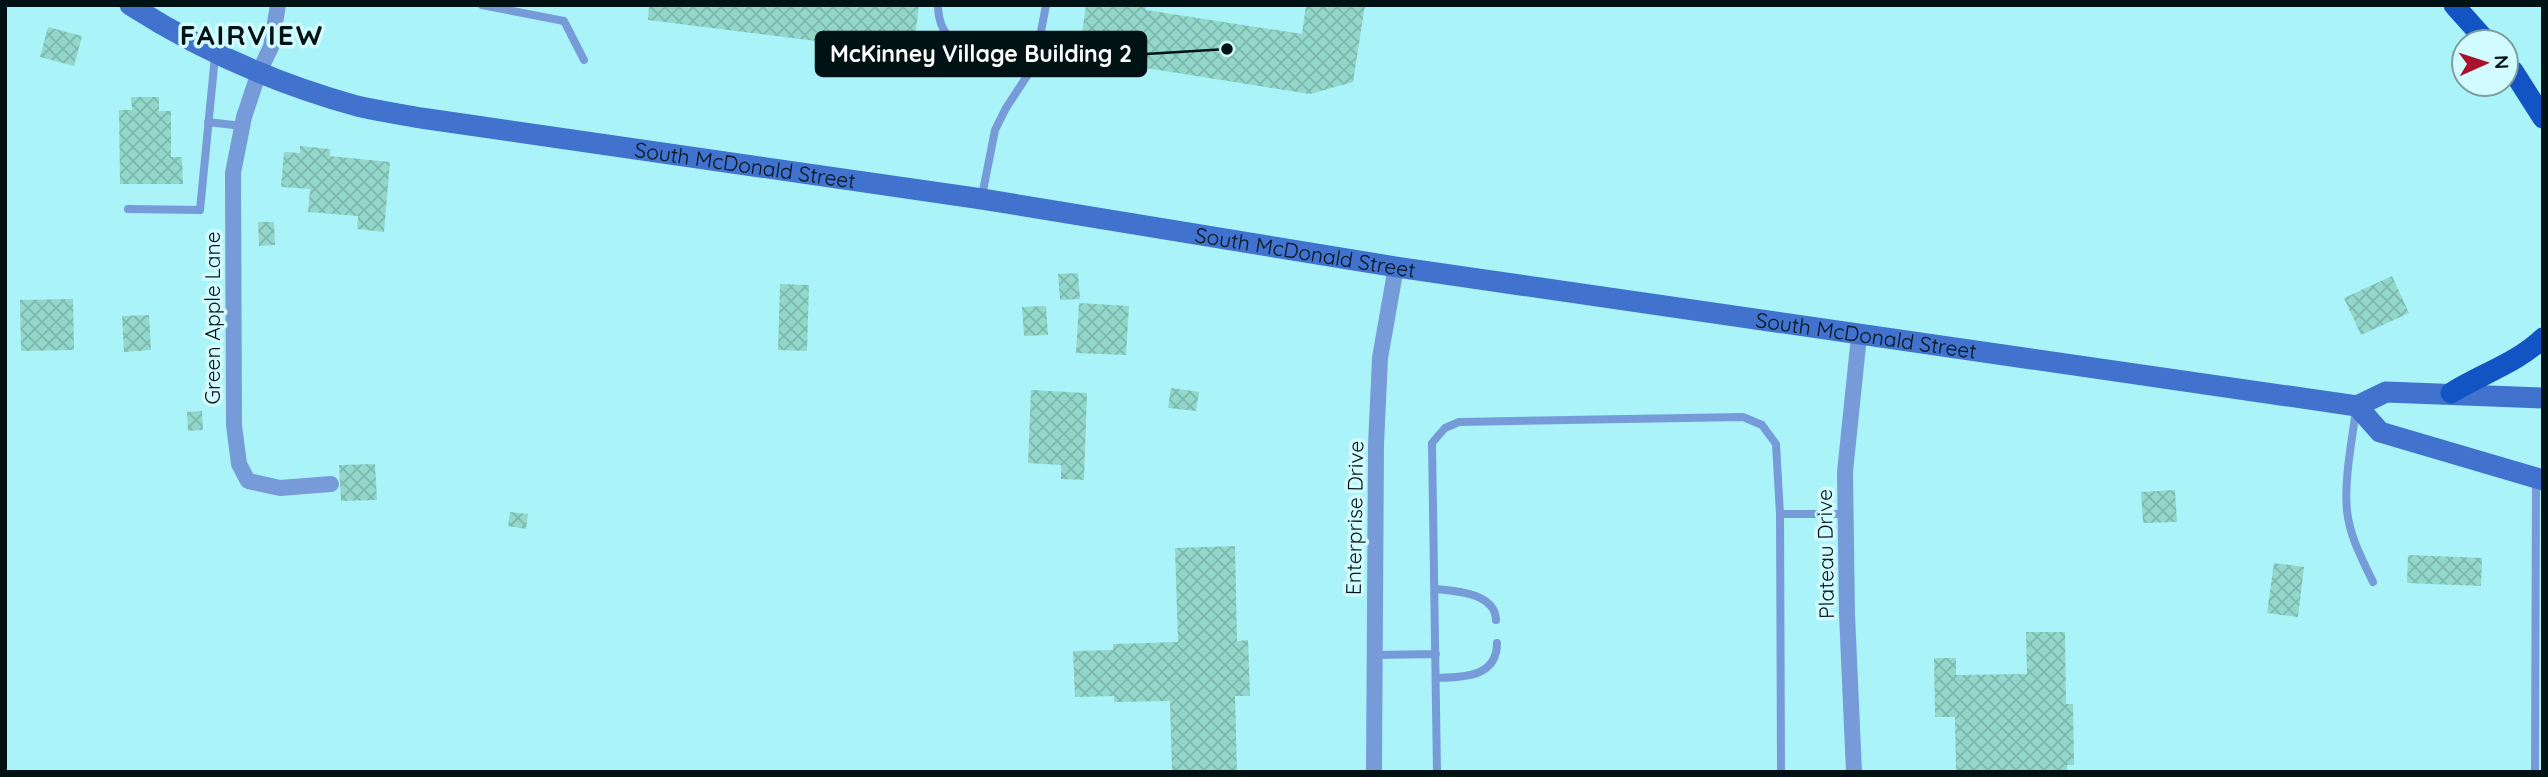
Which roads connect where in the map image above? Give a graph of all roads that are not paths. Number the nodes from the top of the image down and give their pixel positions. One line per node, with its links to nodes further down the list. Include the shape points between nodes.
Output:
1 (130, 5): 9 (main road, South McDonald Street)
2 (278, 5): 12 (street, Green Apple Lane, via 271,47)
3 (482, 5): 7 (lane)
4 (938, 5): 11 (lane, via 945,34 956,45)
5 (1046, 5): 11 (lane)
6 (2454, 5): 8 (main road)
7 (504, 7): 10 (lane, via 564,21)
8 (2475, 28)
9 (216, 53): 12 (main road, South McDonald Street); 17 (lane)
10 (584, 60)
11 (1033, 64): 19 (lane, via 995,130)
12 (259, 72): 18 (street, Green Apple Lane); 19 (main road, South McDonald Street, via 360,106 409,116)
13 (2520, 77): 15 (main road)
14 (2520, 82): 16 (main road)
15 (2543, 99)
16 (2543, 118)
17 (208, 122): 18 (lane); 20 (lane, via 200,210)
18 (242, 126): 28 (street, Green Apple Lane, via 233,173 234,425 239,464 248,481 280,488)
19 (982, 199): 21 (main road, South McDonald Street)
20 (128, 209)
21 (1396, 267): 22 (main road, South McDonald Street); 36 (street, Enterprise Drive, via 1380,358)
22 (1859, 336): 26 (main road, South McDonald Street); 30 (street, Plateau Drive)
23 (2543, 338): 24 (main road, via 2509,363)
24 (2451, 393): 25 (main road); 26 (main road, via 2386,392)
25 (2543, 398)
26 (2357, 406): 27 (main road, via 2380,432); 31 (lane, via 2347,511 2356,547)
27 (2539, 479): 42 (lane)
28 (331, 484)
29 (1780, 514): 30 (lane); 32 (lane, via 1776,443 1762,425 1743,417 1459,422 1445,428 1432,443); 40 (lane)
30 (1845, 514): 41 (street, Plateau Drive)
31 (2373, 582)
32 (1435, 589): 33 (lane, via 1488,602); 35 (lane)
33 (1496, 620)
34 (1497, 643): 37 (lane, via 1491,664 1480,673)
35 (1436, 654): 36 (lane); 37 (lane)
36 (1373, 655): 38 (street, Enterprise Drive)
37 (1436, 678): 39 (lane)
38 (1374, 772)
39 (1437, 772)
40 (1781, 772)
41 (1854, 772)
42 (2535, 772)

